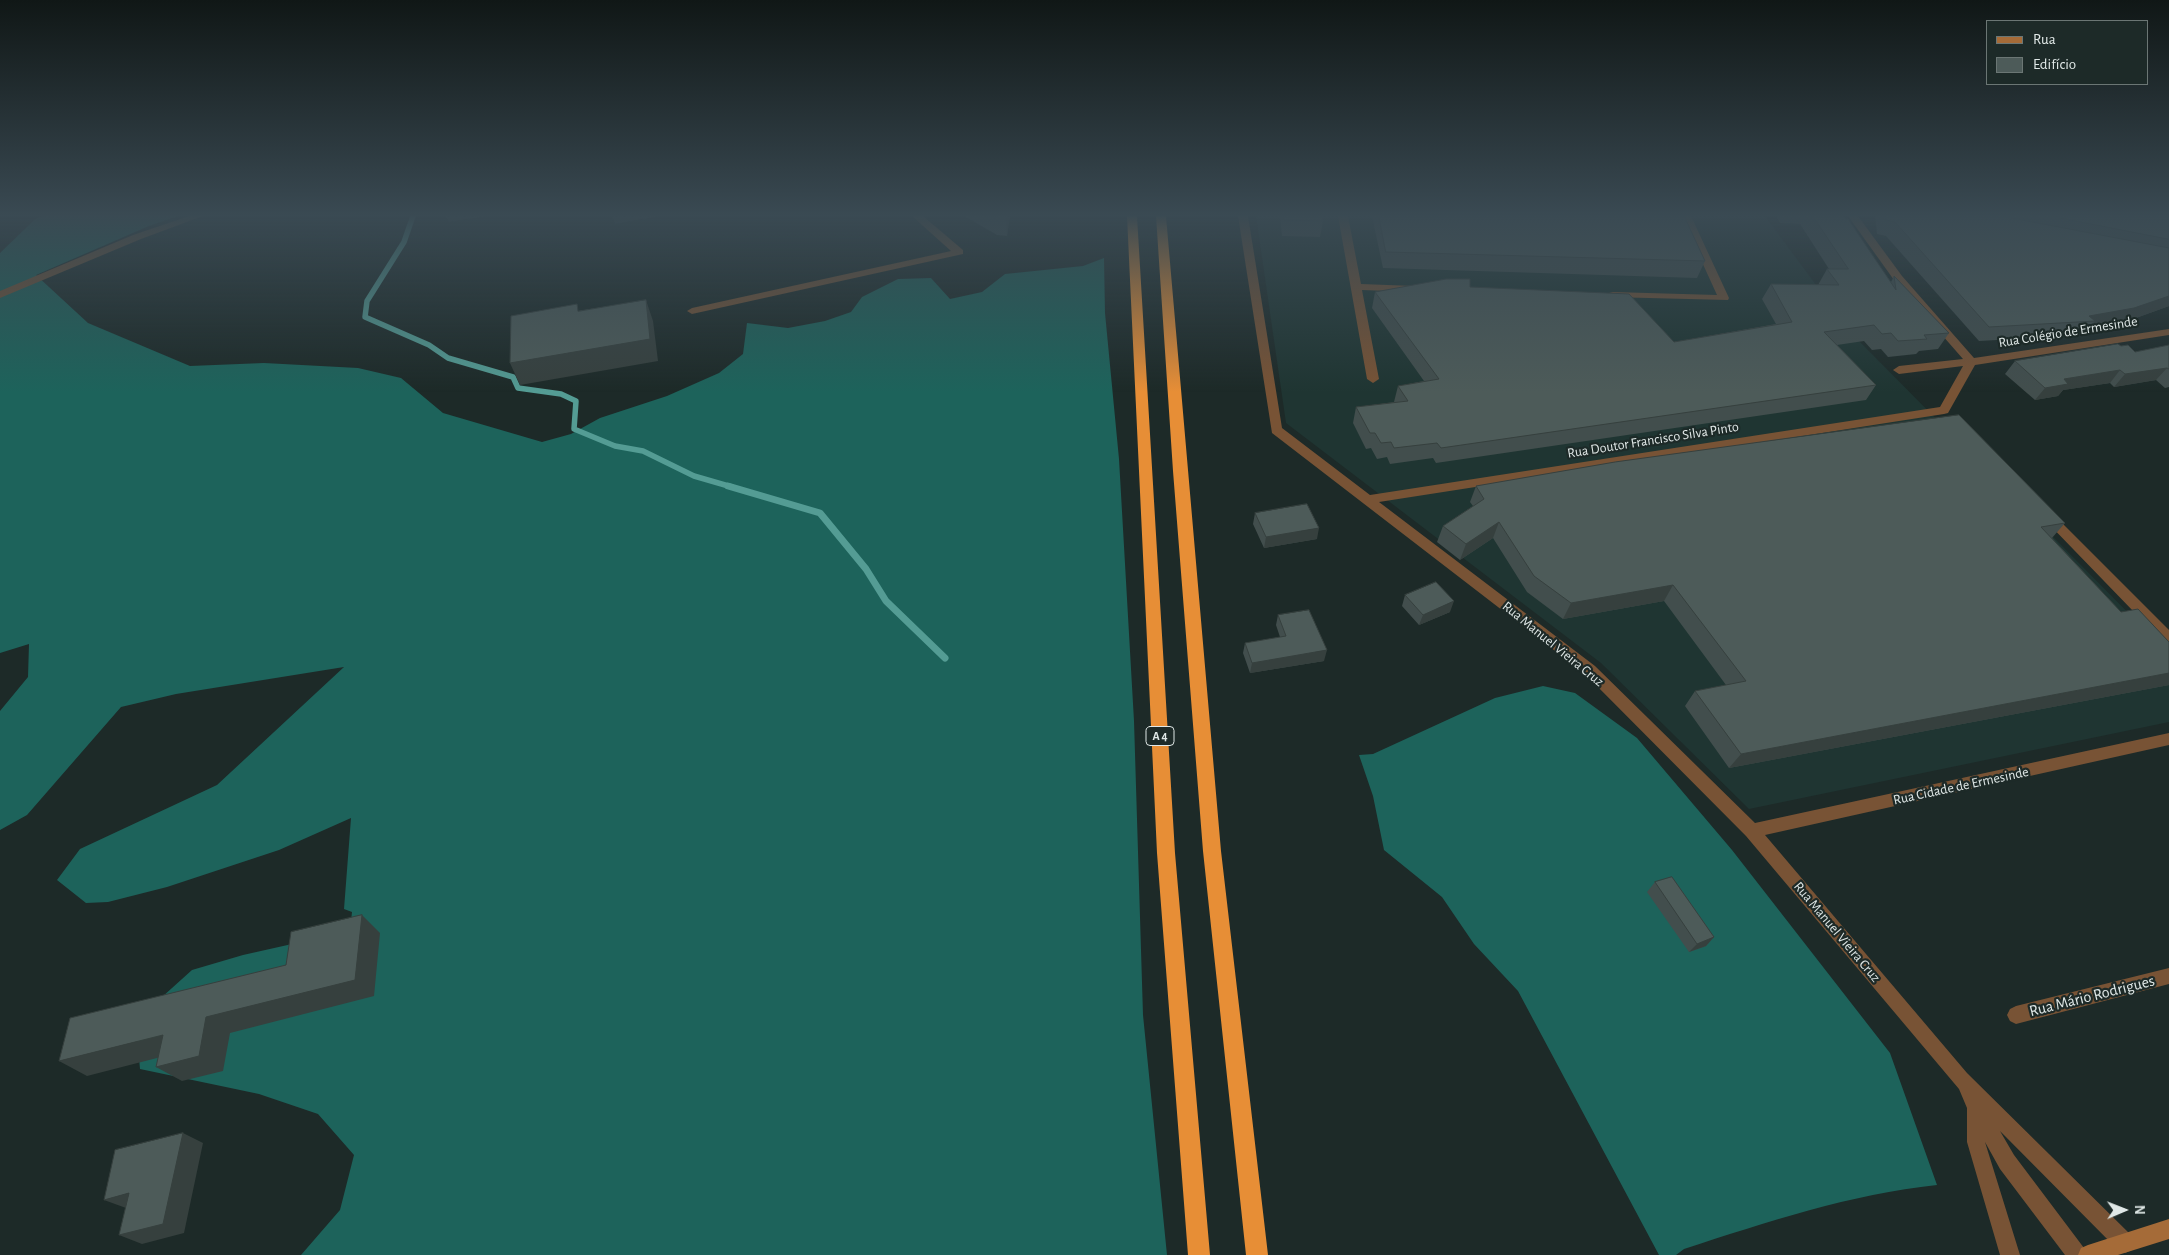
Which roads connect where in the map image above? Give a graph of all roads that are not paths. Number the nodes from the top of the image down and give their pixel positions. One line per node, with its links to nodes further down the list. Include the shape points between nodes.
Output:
1 (47, 275): 11 (street)
2 (856, 275): 13 (street)
3 (1135, 275): 29 (highway, A 4, via 1166,853)
4 (1165, 275): 30 (highway, via 1212,851)
5 (1251, 275): 18 (street, Rua Manuel Vieira Cruz, via 1276,430)
6 (1354, 275): 9 (street)
7 (1713, 275): 12 (street, via 1724,298)
8 (1896, 275): 15 (street)
9 (1356, 287): 10 (street); 17 (street)
10 (1426, 289)
11 (0, 294)
12 (1605, 294)
13 (692, 311)
14 (2169, 332): 15 (street, Rua Colégio de Ermesinde)
15 (1972, 362): 16 (street, Rua Colégio de Ermesinde); 18 (street, Rua Doutor Francisco Silva Pinto, via 1947,414)
16 (1899, 370)
17 (1373, 378)
18 (1367, 500): 22 (street, Rua Manuel Vieira Cruz, via 1590,670)
19 (2039, 507): 20 (street)
20 (2169, 639)
21 (2169, 739): 22 (street, Rua Cidade de Ermesinde)
22 (1752, 831): 25 (street, Rua Manuel Vieira Cruz)
23 (2169, 976): 24 (street, Rua Mário Rodrigues)
24 (2016, 1015)
25 (1961, 1080): 26 (street, Rua Manuel Vieira Cruz); 28 (street, Rua Manuel Vieira Cruz)
26 (1975, 1106): 31 (street, Rua Manuel Vieira Cruz, via 1976,1142); 32 (street, Rua Manuel Vieira Cruz, via 2007,1162)
27 (2169, 1229): 28 (main road)
28 (2125, 1243): 33 (main road)
29 (1199, 1255)
30 (1257, 1255)
31 (2010, 1255)
32 (2077, 1255)
33 (2088, 1255)

